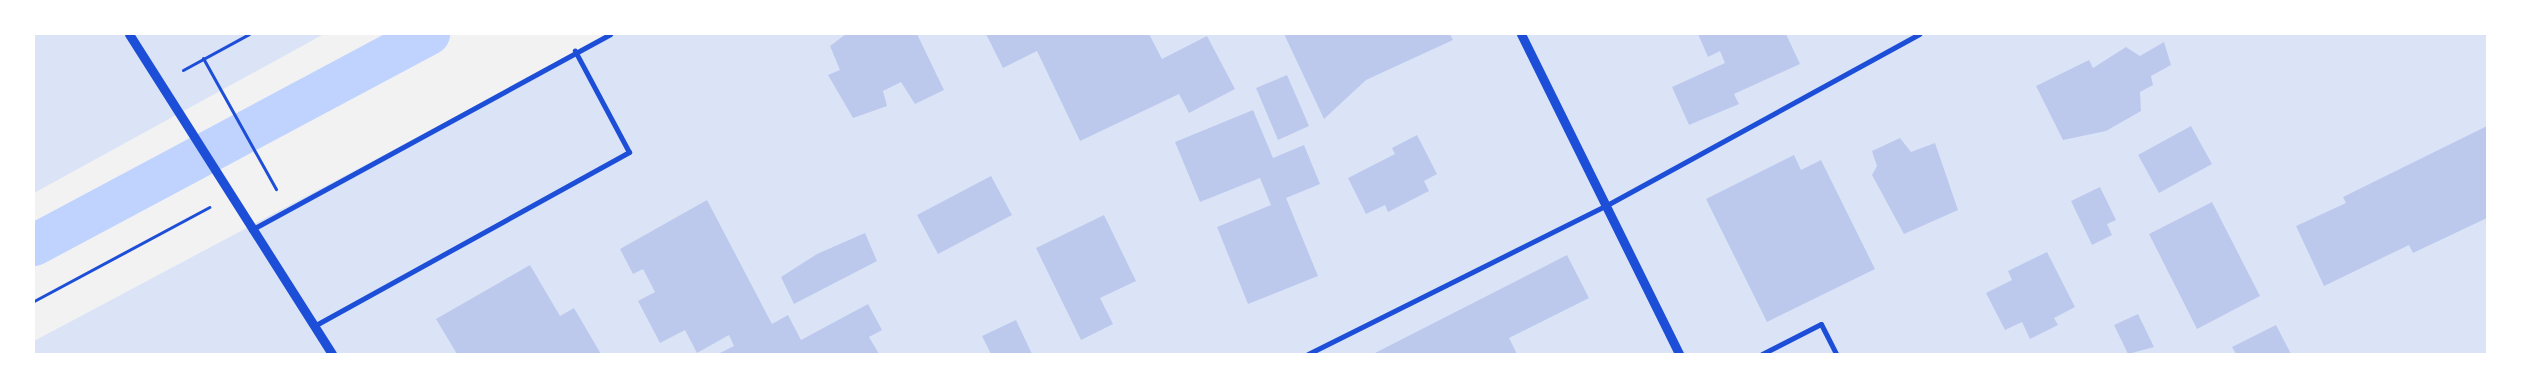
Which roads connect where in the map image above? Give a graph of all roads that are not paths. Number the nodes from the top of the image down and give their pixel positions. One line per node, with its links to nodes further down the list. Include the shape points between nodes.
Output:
1 (129, 34): 7 (street)
2 (610, 34): 5 (street)
3 (1521, 34): 6 (street)
4 (1919, 34): 6 (street)
5 (575, 51): 7 (street); 8 (street, via 629,152)
6 (1608, 204): 10 (street); 11 (street)
7 (251, 230): 8 (street)
8 (314, 326): 9 (street)
9 (332, 354)
10 (1308, 354)
11 (1679, 354)
12 (1762, 354): 13 (street, via 1821,324)
13 (1836, 354)

